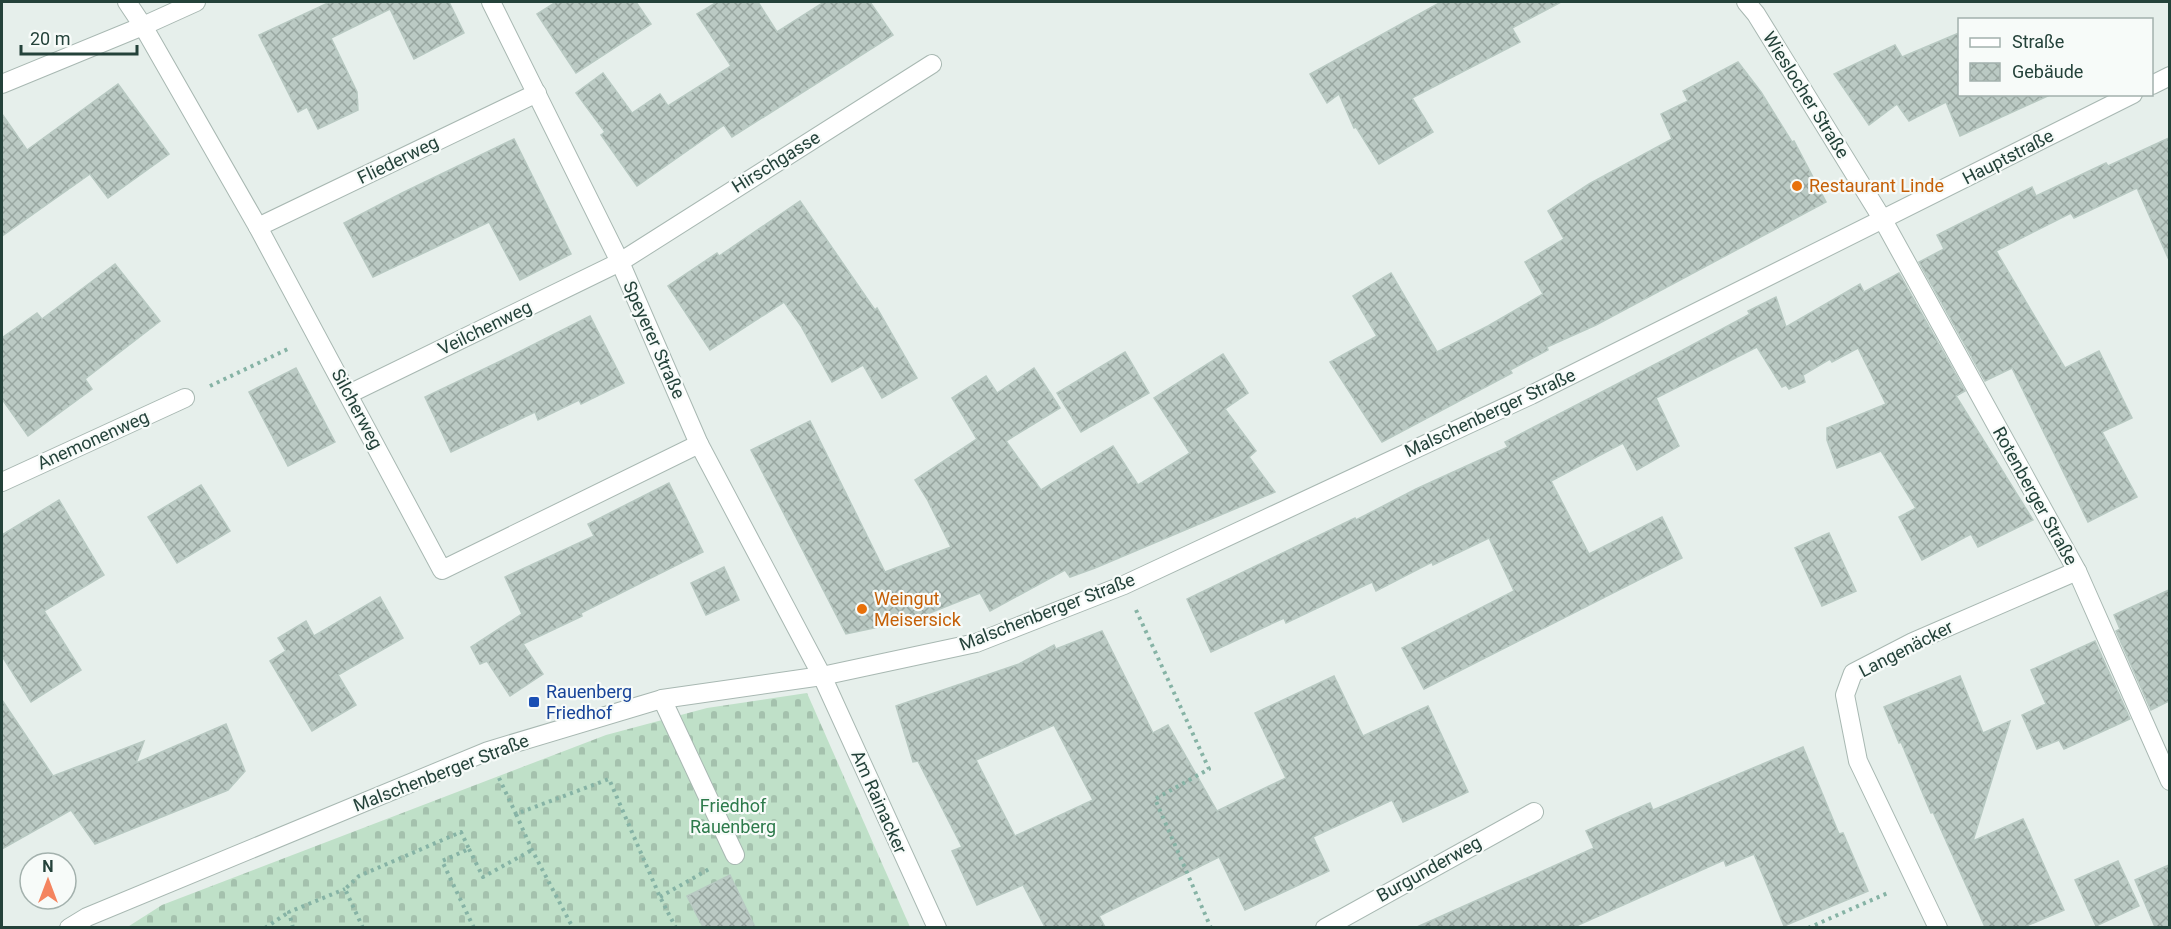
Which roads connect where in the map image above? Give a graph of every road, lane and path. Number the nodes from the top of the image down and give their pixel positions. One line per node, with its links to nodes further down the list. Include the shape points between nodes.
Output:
1 (127, 2): 5 (street, Silcherweg)
2 (196, 2): 5 (street)
3 (490, 2): 10 (street, Speyerer Straße)
4 (1746, 2): 12 (street, Wieslocher Straße)
5 (143, 26): 8 (street); 13 (street, Silcherweg)
6 (932, 64): 14 (street, Hirschgasse)
7 (2169, 76): 9 (street)
8 (2, 84)
9 (2153, 84)
10 (537, 93): 13 (street, Fliederweg); 14 (street, Speyerer Straße)
11 (2129, 96): 12 (street, Hauptstraße)
12 (1883, 219): 20 (street, Rotenberger Straße); 21 (street, Malschenberger Straße, via 1530,395)
13 (258, 227): 15 (street, Silcherweg)
14 (620, 262): 16 (street, Veilchenweg); 18 (street, Speyerer Straße)
15 (317, 335): 16 (street, Silcherweg); 17 (path)
16 (349, 394): 18 (street, Silcherweg, via 442,570)
17 (185, 398): 19 (street, Anemonenweg)
18 (699, 444): 22 (street, Speyerer Straße)
19 (2, 482)
20 (2077, 571): 25 (street, Rotenberger Straße); 31 (street, Langenäcker, via 1913,642 1853,673 1845,695 1857,761)
21 (1124, 585): 22 (street, Malschenberger Straße, via 976,643); 43 (path, via 1209,769 1155,799)
22 (822, 676): 23 (street, Malschenberger Straße); 42 (street, Am Rainacker)
23 (662, 699): 24 (street, Malschenberger Straße); 30 (street)
24 (488, 751): 27 (path); 35 (street, Malschenberger Straße)
25 (2169, 781)
26 (1534, 812): 44 (street, Burgunderweg)
27 (516, 814): 29 (path); 33 (path, via 609,779)
28 (469, 849): 29 (path, via 483,877); 32 (path, via 461,832 359,876); 39 (path, via 442,861)
29 (532, 850): 40 (path)
30 (735, 855): 33 (path)
31 (1916, 881): 45 (path); 46 (street, Langenäcker)
32 (345, 889): 34 (path); 38 (path)
33 (660, 897): 41 (path)
34 (289, 912): 36 (path); 37 (path)
35 (69, 927)
36 (265, 927)
37 (293, 927)
38 (363, 927)
39 (474, 927)
40 (573, 927)
41 (676, 927)
42 (937, 927)
43 (1211, 927)
44 (1325, 927)
45 (1808, 927)
46 (1938, 927)

